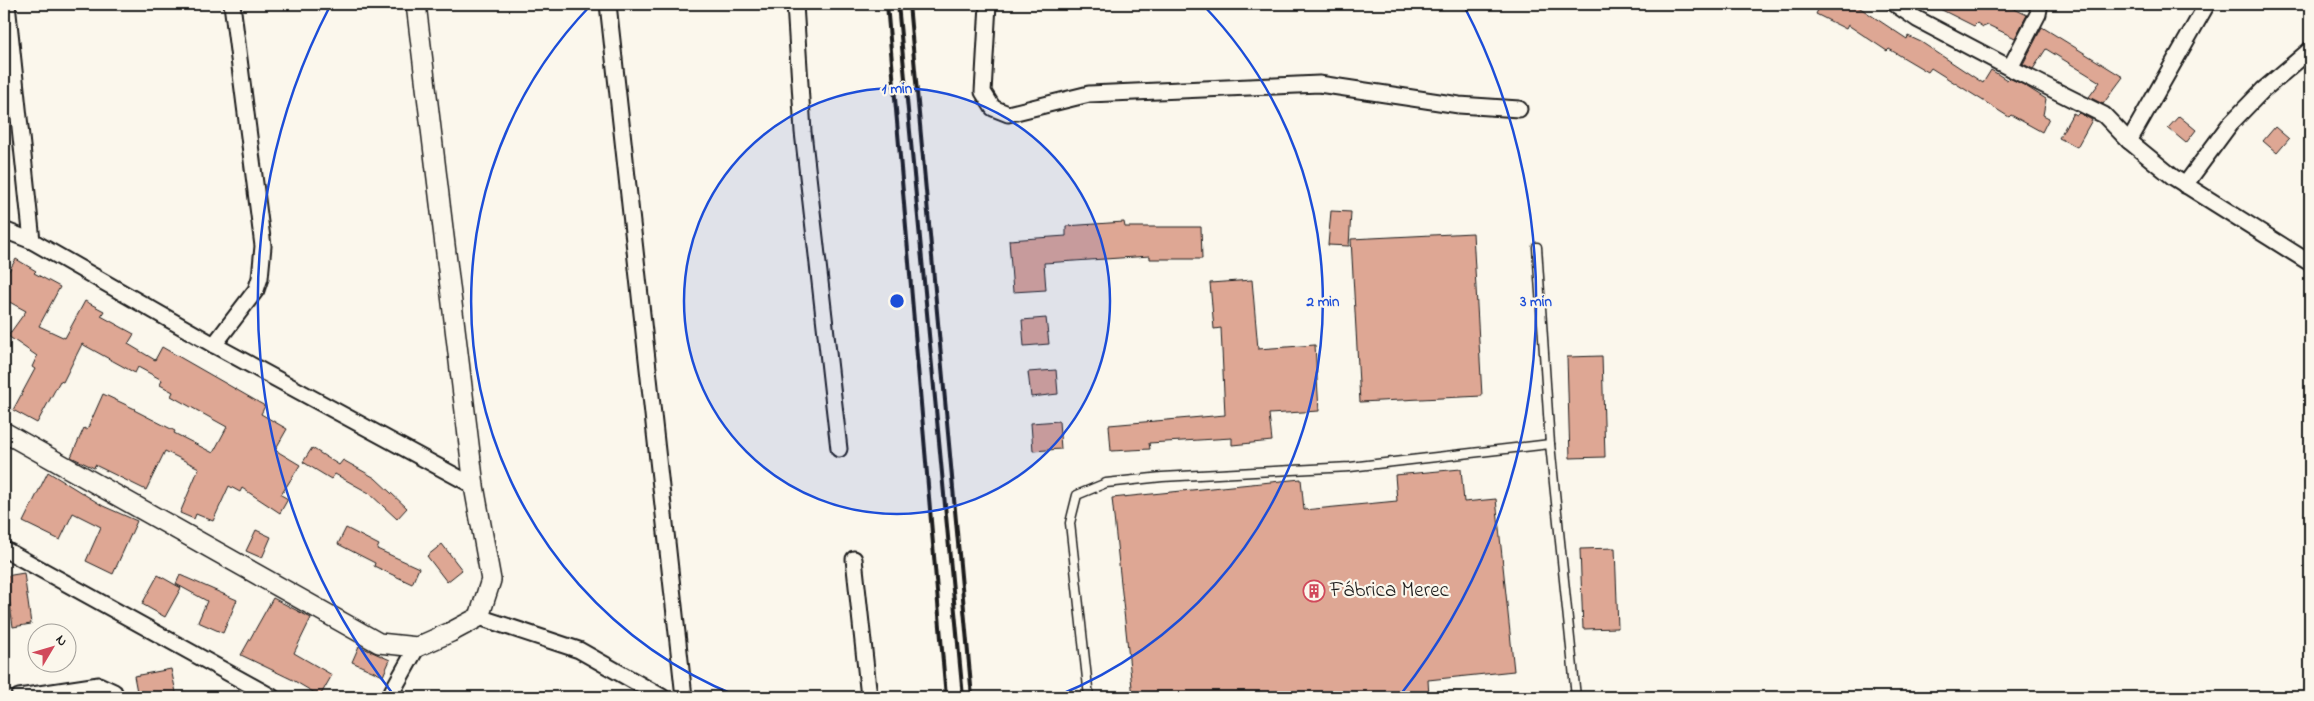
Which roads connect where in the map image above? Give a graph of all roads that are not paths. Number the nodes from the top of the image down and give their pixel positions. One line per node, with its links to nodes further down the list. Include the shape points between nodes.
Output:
1 (7, 4): 16 (street)
2 (232, 4): 19 (street, via 263,246 256,290)
3 (416, 4): 23 (street)
4 (608, 4): 33 (street)
5 (795, 4): 22 (street, via 803,132)
6 (1895, 4): 11 (street)
7 (2036, 4): 11 (street, via 2038,14)
8 (2206, 4): 13 (street)
9 (986, 5): 12 (street, via 983,92 993,108 1008,114 1089,94 1319,84 1459,105)
10 (2310, 50): 14 (street, via 2263,90 2230,124)
11 (2010, 68): 13 (street, via 2104,116)
12 (1520, 109)
13 (2129, 141): 14 (street)
14 (2185, 185): 18 (street)
15 (4, 230): 16 (street)
16 (32, 241): 19 (street)
17 (1537, 247): 21 (lane)
18 (2310, 263)
19 (214, 345): 23 (street)
20 (4, 432): 27 (street, via 379,644)
21 (1550, 444): 35 (lane, via 1350,467 1106,483 1077,495 1070,523); 36 (lane)
22 (839, 449)
23 (474, 486): 26 (street, via 491,580)
24 (4, 549): 30 (street)
25 (854, 559): 34 (street)
26 (480, 617): 27 (street); 32 (street, via 579,650)
27 (418, 647): 31 (street)
28 (19, 697): 29 (street, via 99,685 114,692)
29 (116, 697)
30 (272, 697)
31 (389, 697)
32 (662, 697)
33 (684, 697)
34 (869, 697)
35 (1089, 697)
36 (1576, 697)

